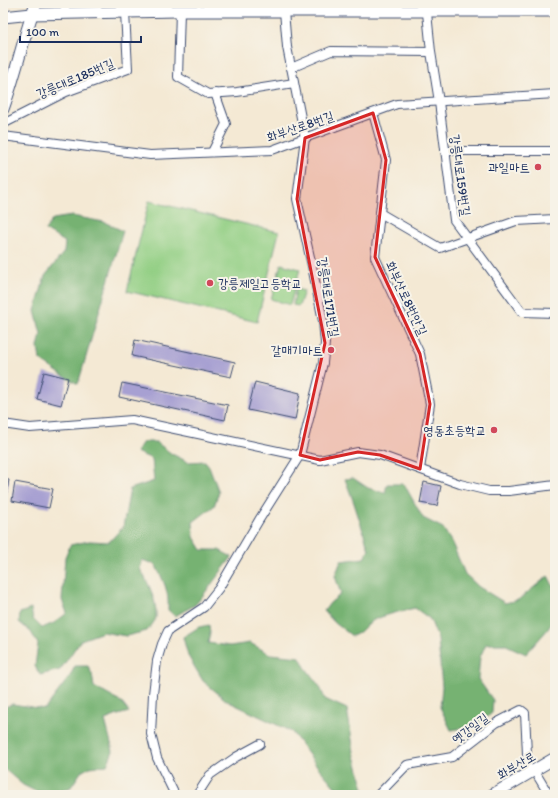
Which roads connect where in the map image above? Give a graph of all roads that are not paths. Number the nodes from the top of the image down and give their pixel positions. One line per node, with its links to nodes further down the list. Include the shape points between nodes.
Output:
1 (36, 3): 7 (street)
2 (282, 7): 3 (street); 5 (street); 10 (street, 강릉대로171번길)
3 (426, 7): 6 (street); 9 (street, 강릉대로159번길)
4 (128, 9): 5 (street); 7 (street); 17 (street, 강릉대로185번길, via 128,69 66,92)
5 (180, 11): 12 (street, via 178,77 208,94)
6 (555, 11)
7 (32, 14): 8 (street); 15 (street)
8 (3, 17)
9 (431, 52): 10 (street, via 331,51); 14 (street, 강릉대로159번길)
10 (291, 68): 11 (street, 강릉대로171번길)
11 (294, 83): 12 (street); 19 (street, 강릉대로171번길)
12 (215, 93): 22 (street, via 226,124)
13 (555, 94): 14 (street, 화부산로8번길)
14 (439, 102): 16 (street, 화부산로8번길, via 397,104); 20 (street, 강릉대로159번길)
15 (3, 109)
16 (373, 113): 19 (street, 화부산로8번길); 23 (street, 화부산로8번안길, via 386,160)
17 (3, 124)
18 (3, 136): 22 (street, 화부산로8번길, via 150,155)
19 (305, 138): 22 (street, 화부산로8번길, via 272,150); 28 (street, 강릉대로171번길, via 297,199 323,321 325,343 323,363)
20 (445, 151): 21 (street); 25 (street, 강릉대로159번길, via 454,220)
21 (555, 151)
22 (212, 152)
23 (380, 212): 25 (street, via 440,248); 29 (street, 화부산로8번안길, via 375,257 420,354 430,404)
24 (555, 219): 25 (street, via 516,221)
25 (467, 238): 26 (street, 강릉대로159번길, via 522,312)
26 (555, 313)
27 (3, 424): 28 (street, via 30,428 132,420)
28 (300, 455): 29 (street, via 320,460 358,452 380,455); 34 (street, 강릉대로171번길, via 258,520 219,588 204,608 168,631 157,660 151,734 157,758)
29 (420, 469): 30 (street, via 488,491)
30 (555, 485)
31 (260, 744): 35 (street, via 210,775)
32 (555, 758): 33 (street, 화부산로)
33 (531, 772): 36 (street, 옛강일길, via 525,713 521,710 496,723 452,757 407,765); 37 (street, 화부산로); 38 (street)
34 (175, 795)
35 (197, 795)
36 (378, 795)
37 (492, 795)
38 (549, 795)

